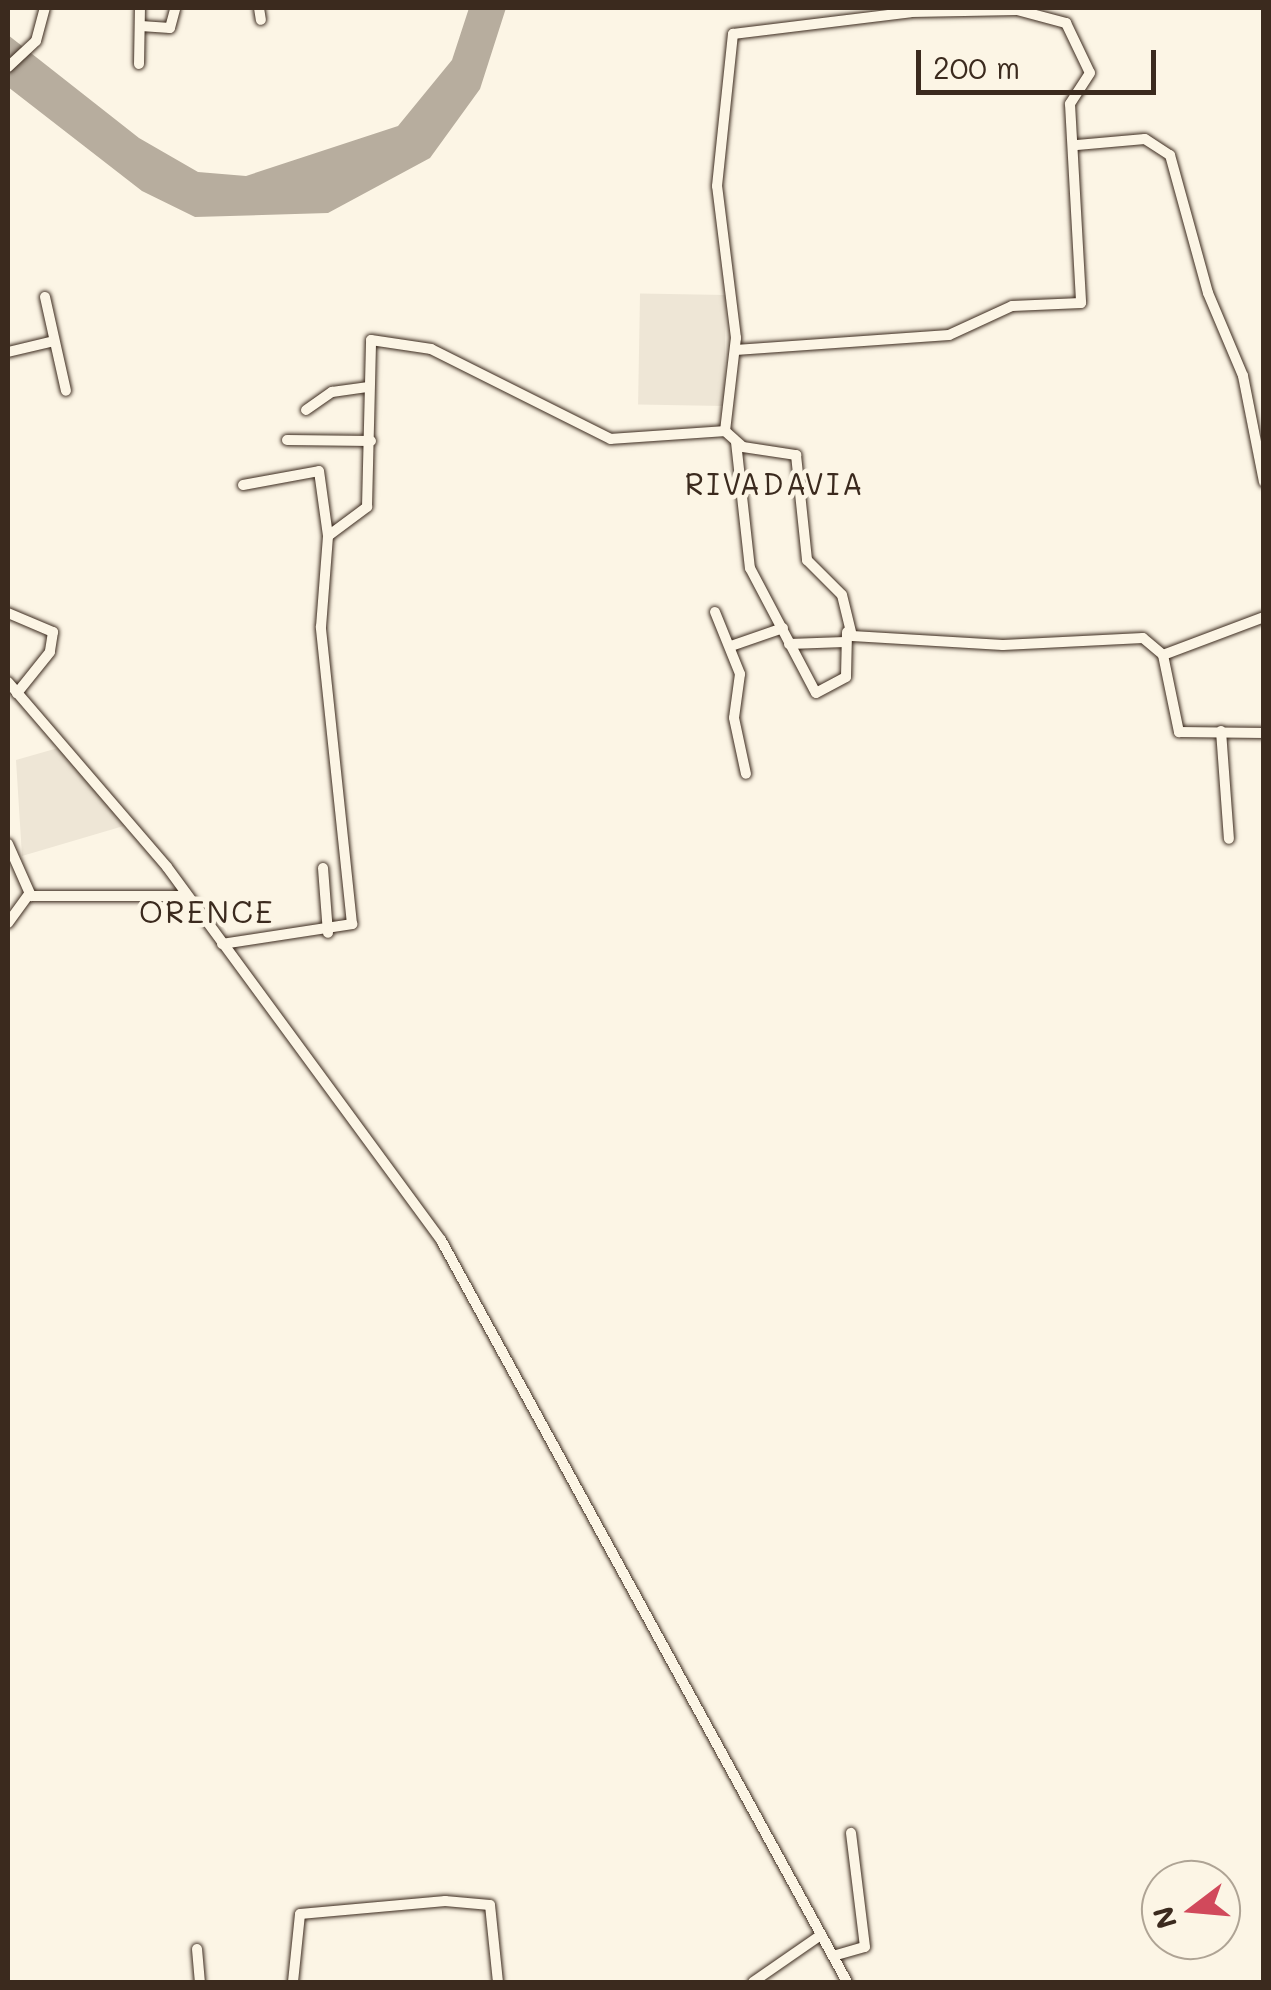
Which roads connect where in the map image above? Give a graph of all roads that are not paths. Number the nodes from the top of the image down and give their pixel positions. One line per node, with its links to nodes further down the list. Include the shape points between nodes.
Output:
1 (45, 8): 8 (street, via 36,41)
2 (140, 8): 6 (street)
3 (258, 8): 5 (street)
4 (175, 9): 6 (street, via 170,28)
5 (261, 20)
6 (141, 26): 7 (street)
7 (139, 64)
8 (8, 67)
9 (1076, 145): 12 (street, via 1077,306 1012,306 949,335); 12 (street, via 1070,104 1090,73 1060,20 1016,10 911,12 732,34 717,186); 21 (street, via 1145,140 1170,154 1208,294 1235,348)
10 (44, 296): 11 (street)
11 (54, 342): 13 (street); 15 (street)
12 (736, 350): 17 (street)
13 (8, 352)
14 (369, 387): 16 (street, via 332,392); 17 (street, via 371,340 387,336 611,439); 19 (street)
15 (66, 391)
16 (306, 410)
17 (725, 431): 20 (street)
18 (287, 440): 19 (street)
19 (371, 441): 23 (street, via 364,513)
20 (736, 442): 27 (street, via 750,568); 28 (street, via 796,455 807,560 842,595)
21 (1264, 482)
22 (243, 484): 23 (street, via 319,471)
23 (328, 536): 43 (street, via 321,668 353,919)
24 (716, 612): 30 (street)
25 (8, 613): 33 (street, via 54,632 50,652)
26 (1264, 617): 31 (street)
27 (783, 628): 29 (street); 30 (street)
28 (846, 637): 29 (street); 29 (street, via 846,678 821,693); 31 (street, via 1003,644 1143,638)
29 (790, 644)
30 (731, 646): 36 (street)
31 (1162, 655): 34 (street, via 1175,728)
32 (8, 682): 33 (street)
33 (18, 693): 41 (street)
34 (1221, 731): 35 (street); 37 (street)
35 (1264, 733)
36 (746, 774)
37 (1229, 839)
38 (8, 844): 40 (street)
39 (324, 868): 43 (street)
40 (28, 894): 41 (street); 42 (street)
41 (187, 896): 44 (street)
42 (8, 923)
43 (328, 933): 44 (street)
44 (222, 944): 46 (street, via 442,1240)
45 (851, 1834): 48 (street, via 864,1947)
46 (822, 1935): 48 (street); 52 (street)
47 (197, 1949): 49 (street)
48 (833, 1956): 53 (street)
49 (200, 1982)
50 (293, 1982): 51 (street, via 300,1914 445,1901 490,1905)
51 (498, 1982)
52 (754, 1982)
53 (847, 1982)

